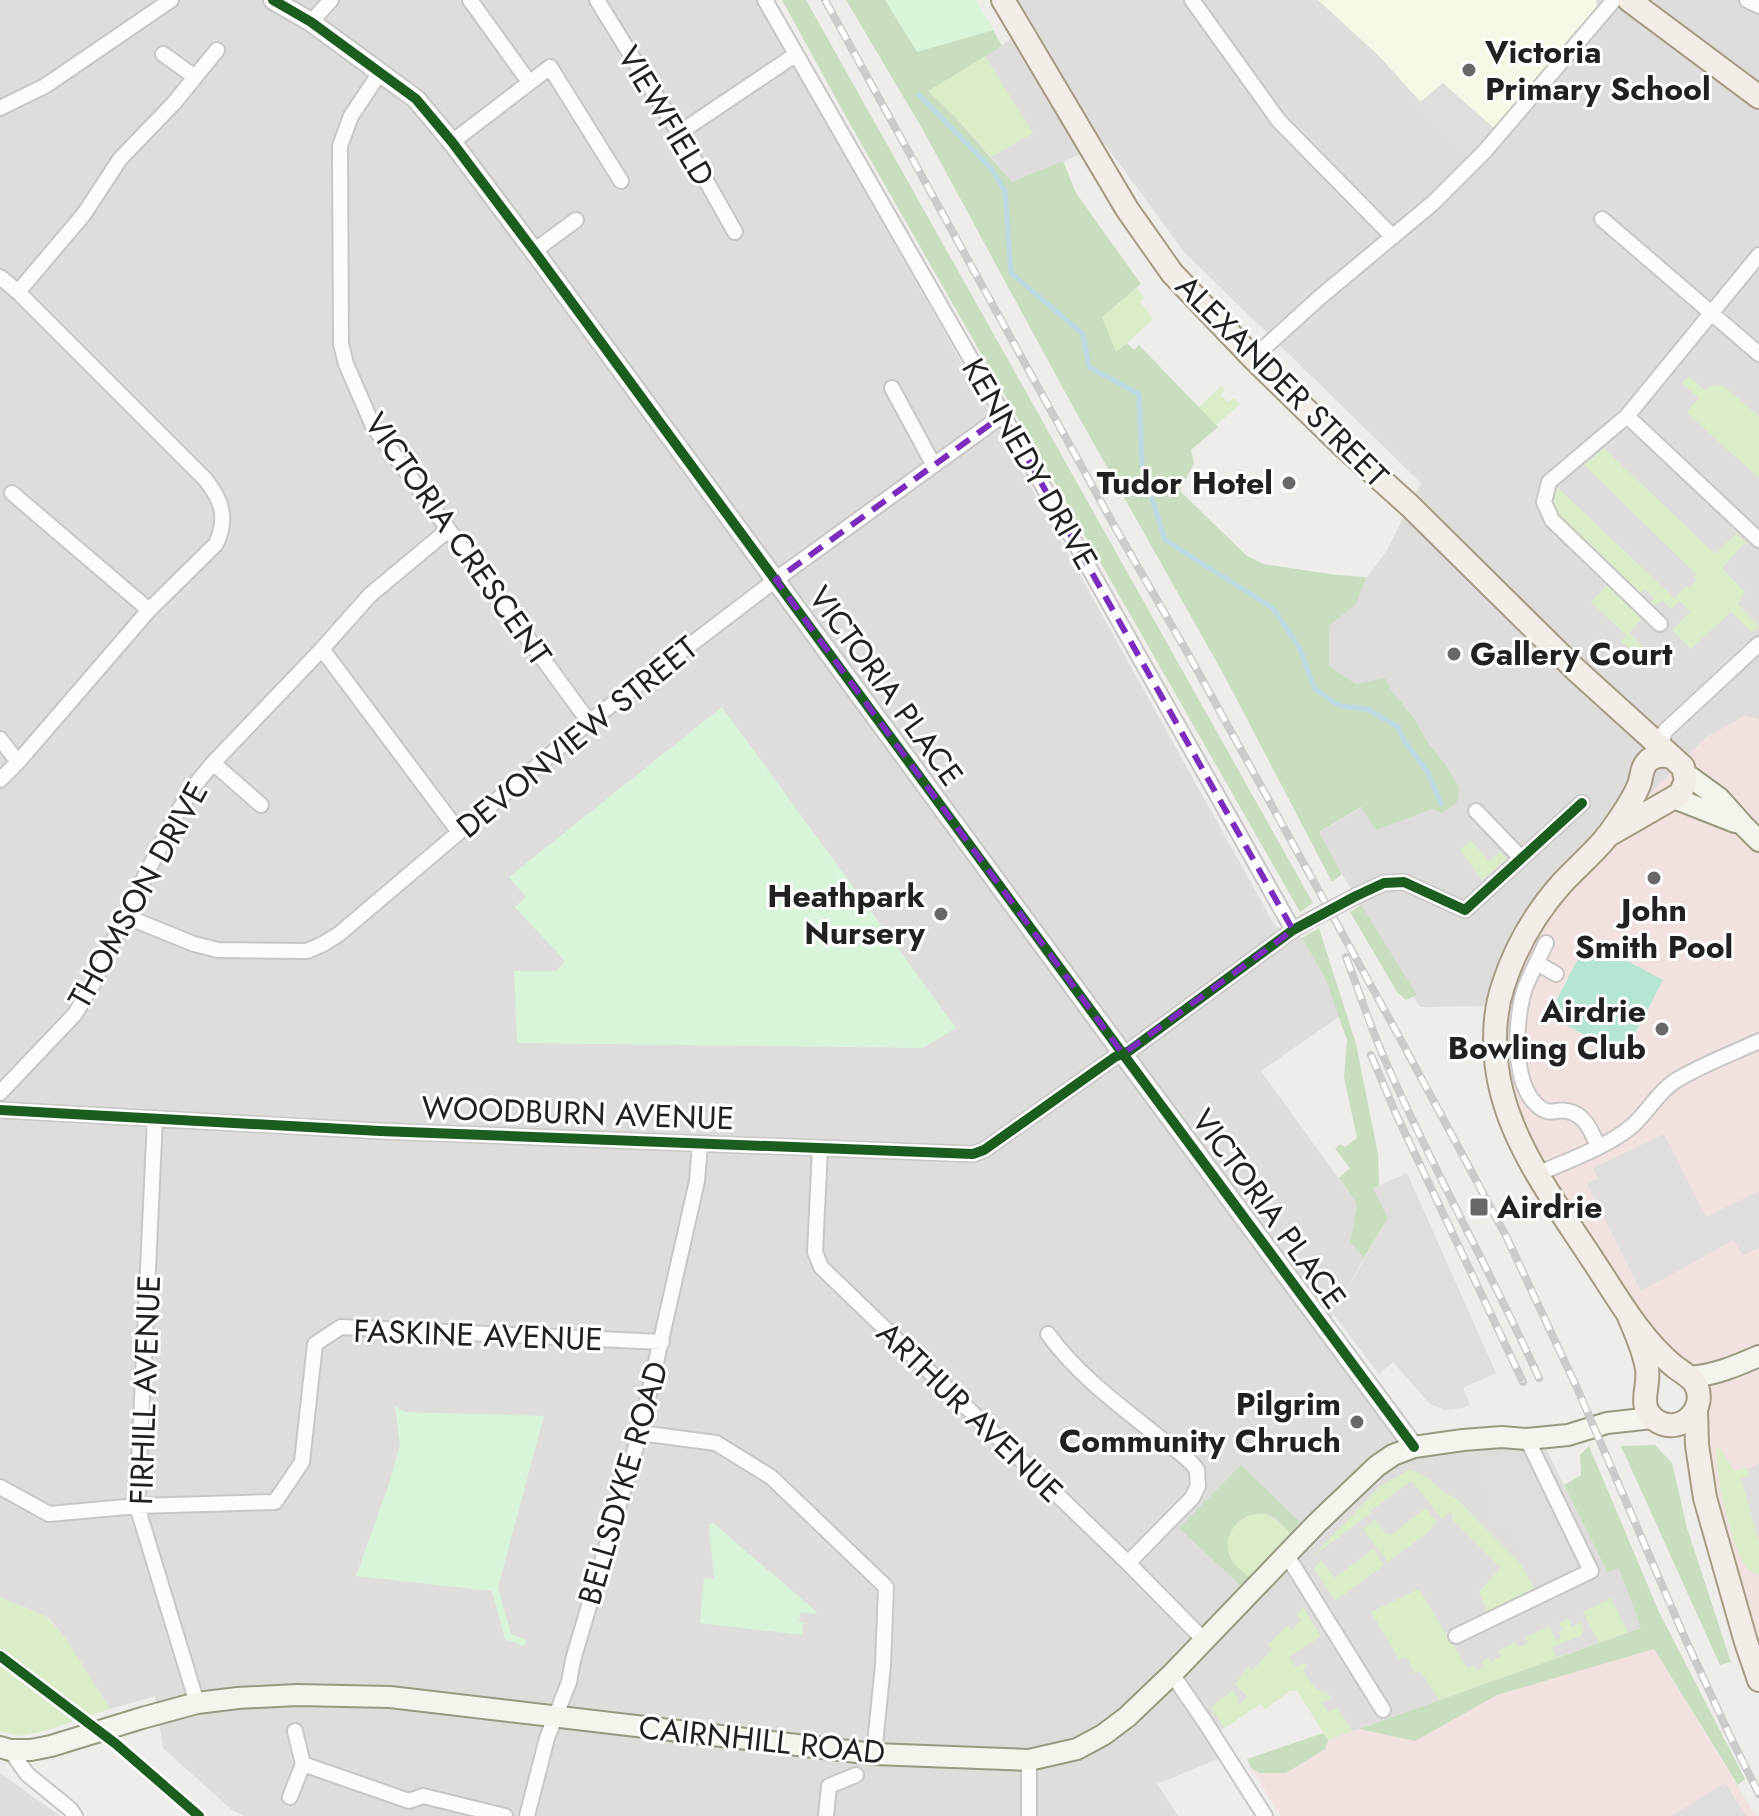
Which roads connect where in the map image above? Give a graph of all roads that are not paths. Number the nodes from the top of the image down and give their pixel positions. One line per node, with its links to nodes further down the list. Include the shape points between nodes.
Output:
1 (171, 0): 21 (street, via 45,86)
2 (273, 0): 13 (street, VICTORIA PLACE)
3 (331, 0): 13 (street)
4 (470, 0): 19 (street)
5 (597, 0): 22 (street, VIEWFIELD)
6 (765, 0): 16 (street, KENNEDY DRIVE)
7 (1003, 0): 35 (main road, ALEXANDER STREET, via 1127,209 1172,273)
8 (1192, 0): 28 (street, via 1279,121)
9 (1614, 0): 28 (street, via 1485,151)
10 (1629, 0): 20 (main road)
11 (1747, 0): 12 (street)
12 (1759, 6)
13 (311, 22): 17 (street, VICTORIA PLACE)
14 (217, 50): 18 (street)
15 (163, 54): 18 (street)
16 (795, 55): 22 (street); 37 (street, KENNEDY DRIVE)
17 (381, 71): 23 (street, VICTORIA PLACE, via 416,99); 41 (street, VICTORIA CRESCENT, via 351,116 340,146 341,344 373,426)
18 (195, 77): 32 (street, via 120,159 84,214)
19 (529, 82): 23 (street); 24 (street, via 550,67)
20 (1759, 97)
21 (0, 108)
22 (679, 133): 27 (street, VIEWFIELD)
23 (452, 142): 29 (street, VICTORIA PLACE)
24 (621, 181)
25 (1602, 219): 33 (street)
26 (576, 220): 29 (street)
27 (735, 232)
28 (1393, 237): 35 (street)
29 (534, 251): 43 (street, VICTORIA PLACE)
30 (1759, 255): 33 (street)
31 (0, 277): 32 (street)
32 (18, 292): 44 (street, via 217,494 223,530 216,544)
33 (1711, 313): 34 (street); 38 (street)
34 (1759, 354)
35 (1253, 358): 48 (main road, ALEXANDER STREET)
36 (892, 388): 39 (street)
37 (1003, 415): 39 (street, DEVONVIEW STREET); 66 (street, KENNEDY DRIVE)
38 (1627, 416): 42 (street); 45 (street, via 1549,482 1544,502 1552,520)
39 (933, 464): 43 (street, DEVONVIEW STREET)
40 (12, 493): 44 (street)
41 (448, 530): 47 (street, THOMSON DRIVE, via 370,595); 49 (street, VICTORIA CRESCENT)
42 (1759, 540)
43 (776, 580): 49 (street, DEVONVIEW STREET); 71 (street, VICTORIA PLACE)
44 (149, 610): 52 (street)
45 (1660, 624)
46 (1759, 644): 51 (street, via 1665,731 1662,741)
47 (322, 649): 53 (street, THOMSON DRIVE); 61 (street)
48 (1623, 712): 51 (main road, ALEXANDER STREET); 54 (main road, ALEXANDER STREET, via 1638,749)
49 (589, 722): 61 (street, DEVONVIEW STREET)
50 (0, 739): 52 (street)
51 (1674, 760): 54 (main road, via 1664,755 1650,760); 56 (main road, via 1684,788); 60 (main road)
52 (18, 762): 55 (street)
53 (213, 763): 58 (street); 65 (street, THOMSON DRIVE, via 176,815)
54 (1641, 776): 56 (main road, via 1647,794); 62 (main road)
55 (0, 780)
56 (1670, 800): 60 (main road); 62 (main road)
57 (1582, 803): 64 (street)
58 (261, 805)
59 (1476, 811): 64 (street)
60 (1743, 825): 63 (main road)
61 (459, 832): 65 (street, DEVONVIEW STREET, via 339,934 307,951 218,950)
62 (1607, 836): 78 (main road, via 1538,915 1509,971 1498,1006 1496,1058 1502,1093)
63 (1759, 841)
64 (1521, 858): 66 (street, WOODBURN AVENUE, bridge, via 1465,910 1404,882 1384,883)
65 (125, 916): 72 (street, THOMSON DRIVE, via 75,1014)
66 (1293, 930): 71 (street, WOODBURN AVENUE)
67 (1546, 943): 68 (street)
68 (1537, 963): 69 (street); 76 (street, via 1520,1012 1521,1072 1538,1106 1549,1113 1567,1110 1585,1120)
69 (1556, 974)
70 (1759, 1041): 76 (street, via 1678,1079 1634,1124)
71 (1123, 1054): 77 (street, WOODBURN AVENUE, via 978,1153); 91 (street, VICTORIA PLACE)
72 (0, 1093)
73 (0, 1110): 74 (street, WOODBURN AVENUE)
74 (155, 1118): 75 (street, WOODBURN AVENUE); 94 (street, FIRHILL AVENUE)
75 (700, 1144): 77 (street, WOODBURN AVENUE); 81 (street, BELLSDYKE ROAD, via 697,1181)
76 (1598, 1146): 78 (street)
77 (820, 1149): 96 (street, ARTHUR AVENUE, via 815,1252 821,1267)
78 (1538, 1174): 79 (main road)
79 (1627, 1312): 84 (main road, via 1668,1361); 85 (main road, via 1648,1372)
80 (1048, 1334): 96 (street, via 1064,1357 1197,1470 1192,1498)
81 (662, 1342): 89 (street, BELLSDYKE ROAD); 94 (street, FASKINE AVENUE, via 341,1327 315,1344 302,1462 275,1502)
82 (1759, 1356): 83 (main road)
83 (1731, 1369): 84 (main road, via 1705,1376); 86 (main road, via 1711,1384)
84 (1686, 1374): 85 (main road, via 1663,1372); 86 (main road, via 1696,1384)
85 (1646, 1388): 87 (main road, via 1644,1402); 88 (main road, via 1635,1404)
86 (1698, 1406): 87 (main road, via 1685,1422); 92 (main road)
87 (1660, 1422): 88 (main road); 92 (main road, via 1689,1456)
88 (1607, 1423): 90 (main road, CAIRNHILL ROAD, via 1568,1435)
89 (640, 1433): 103 (street, BELLSDYKE ROAD); 106 (street, via 716,1443 771,1477 886,1587)
90 (1527, 1439): 91 (main road, CAIRNHILL ROAD, via 1488,1437); 97 (street, via 1591,1571)
91 (1414, 1447): 95 (main road, CAIRNHILL ROAD, via 1377,1466)
92 (1702, 1484): 100 (main road)
93 (0, 1487): 94 (street, FASKINE AVENUE, via 49,1514)
94 (137, 1506): 101 (street, FIRHILL AVENUE)
95 (1286, 1554): 98 (main road, CAIRNHILL ROAD); 102 (street)
96 (1128, 1563): 98 (street, ARTHUR AVENUE)
97 (1456, 1636)
98 (1204, 1640): 99 (main road, CAIRNHILL ROAD)
99 (1172, 1674): 107 (main road, CAIRNHILL ROAD, via 1103,1735 1077,1749); 116 (street)
100 (1759, 1680)
101 (197, 1703): 103 (main road, CAIRNHILL ROAD, via 297,1695 390,1697); 105 (main road, CAIRNHILL ROAD, via 51,1746)
102 (1383, 1710)
103 (555, 1717): 106 (main road, CAIRNHILL ROAD); 113 (street, BELLSDYKE ROAD)
104 (295, 1731): 108 (street)
105 (5, 1748): 111 (street)
106 (874, 1754): 107 (main road, CAIRNHILL ROAD)
107 (1029, 1760): 115 (street)
108 (303, 1764): 110 (street); 112 (street, via 409,1801 423,1796)
109 (856, 1775): 114 (street, via 829,1786)
110 (290, 1797)
111 (75, 1816)
112 (505, 1816)
113 (527, 1816)
114 (826, 1816)
115 (1029, 1816)
116 (1265, 1816)

